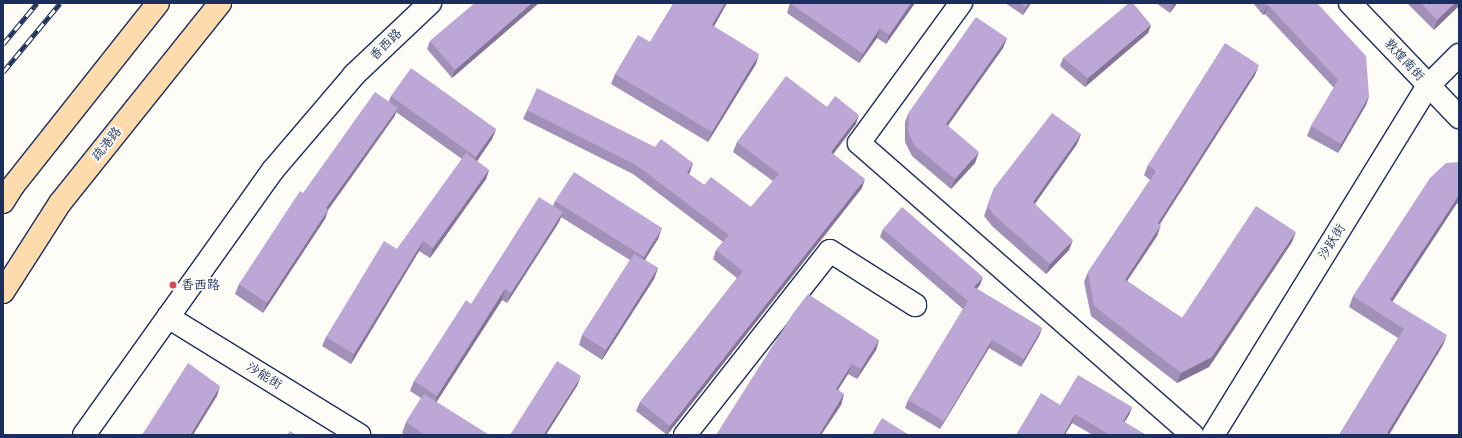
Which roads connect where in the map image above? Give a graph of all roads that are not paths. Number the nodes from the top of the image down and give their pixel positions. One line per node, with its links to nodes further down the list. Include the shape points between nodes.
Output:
1 (158, 3): 9 (highway)
2 (220, 3): 10 (highway, 疏港路, via 60,203)
3 (430, 3): 12 (street, 香西路, via 354,75 273,170)
4 (961, 3): 16 (street, via 859,143)
5 (1350, 3): 7 (street, 敦煌南街)
6 (1459, 55): 7 (street, 沙跃街)
7 (1428, 86): 8 (street, 敦煌南街); 17 (street, 沙跃街)
8 (1459, 117)
9 (3, 202)
10 (3, 292)
11 (914, 305): 15 (street, via 830,251)
12 (168, 317): 13 (street, 香西路); 14 (street, 沙能街)
13 (84, 435)
14 (359, 435)
15 (685, 435)
16 (1192, 435)
17 (1213, 435)

